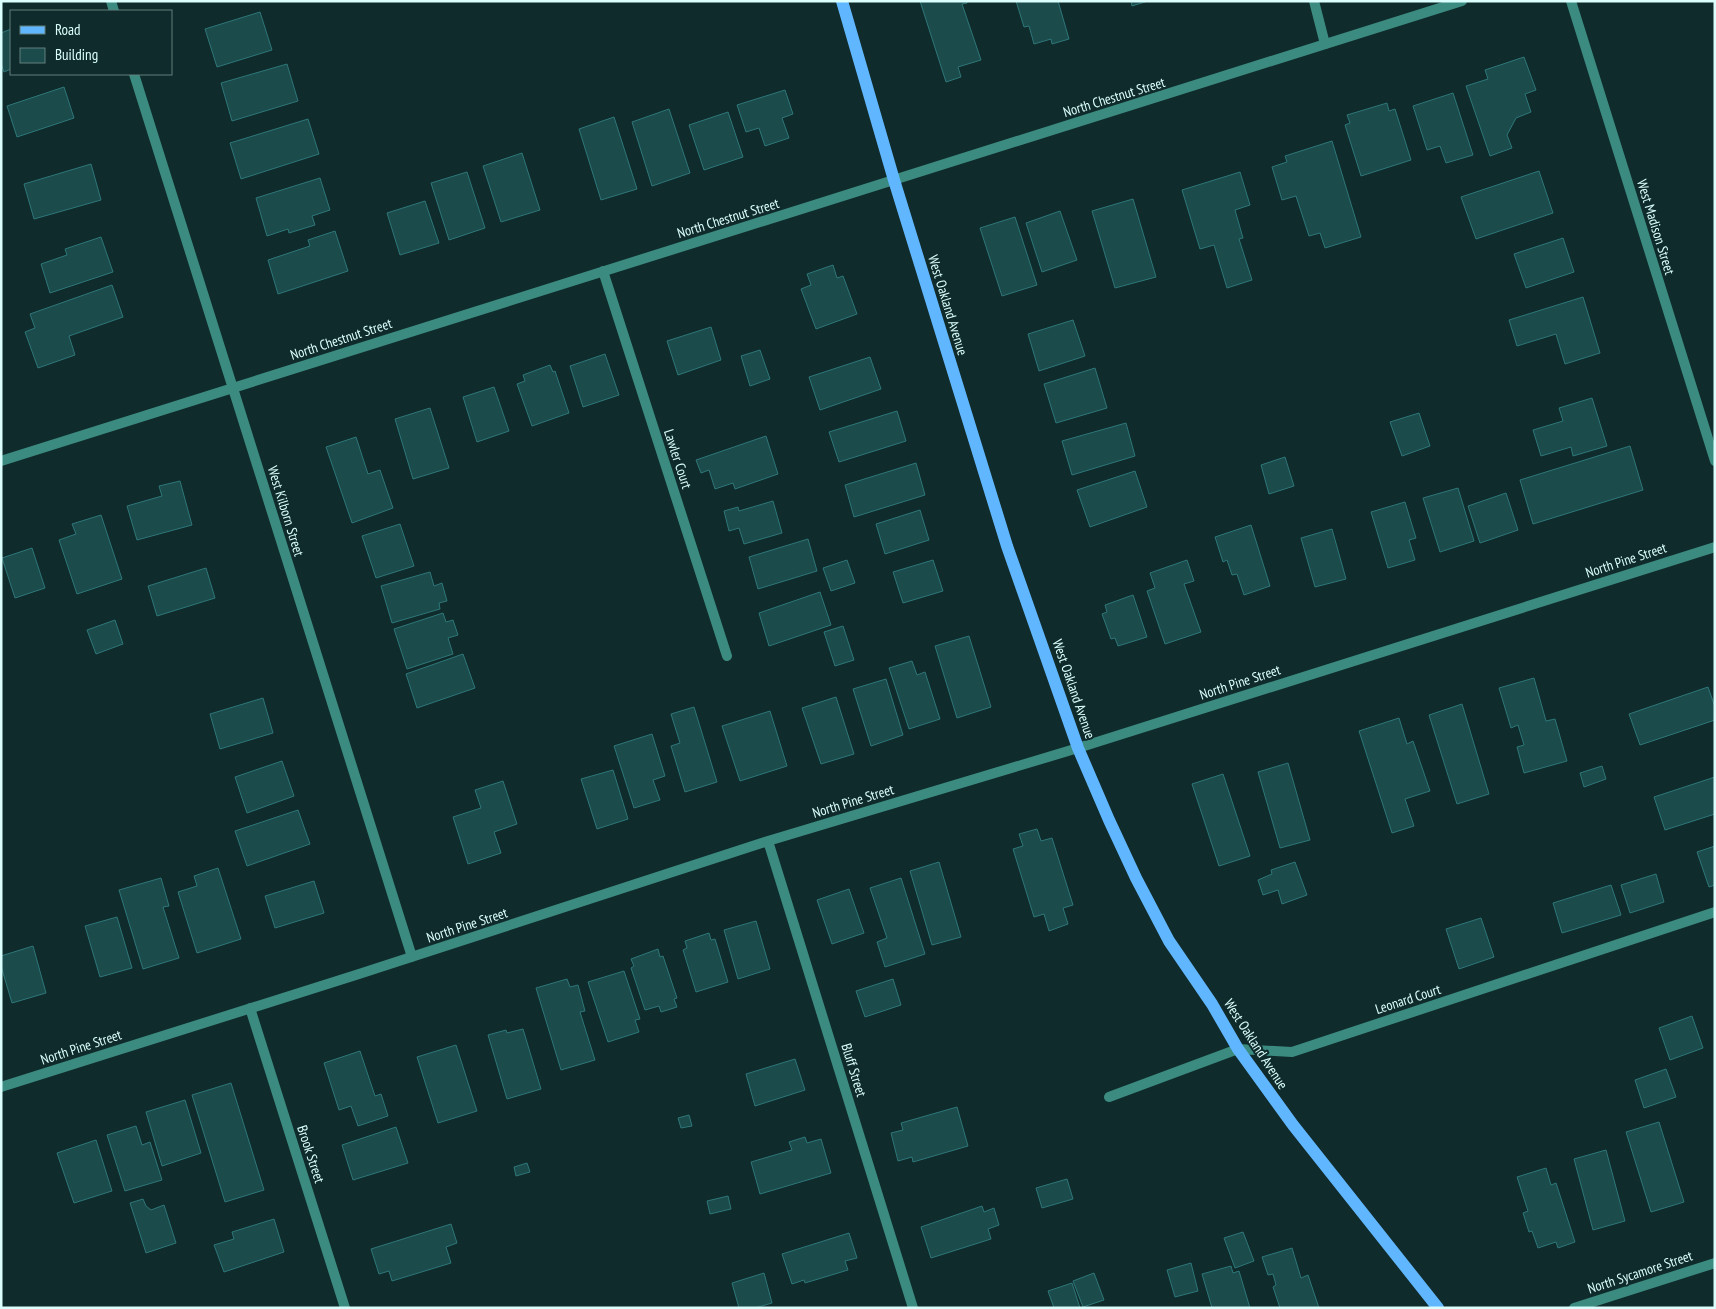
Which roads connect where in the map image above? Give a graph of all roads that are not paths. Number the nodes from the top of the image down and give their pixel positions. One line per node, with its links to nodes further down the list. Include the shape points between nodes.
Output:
1 (842, 1): 7 (main road, West Oakland Avenue)
2 (1314, 1): 5 (street)
3 (1462, 1): 5 (street, North Chestnut Street)
4 (1571, 1): 11 (street, West Madison Street)
5 (1325, 44): 7 (street, North Chestnut Street)
6 (134, 75): 9 (street, West Kilborn Street)
7 (894, 180): 8 (street, North Chestnut Street); 14 (main road, West Oakland Avenue, via 1007,546)
8 (604, 271): 9 (street, North Chestnut Street); 13 (street, Lawler Court)
9 (234, 388): 10 (street, North Chestnut Street); 17 (street, West Kilborn Street)
10 (1, 462)
11 (1715, 462)
12 (1715, 547): 14 (street, North Pine Street)
13 (727, 656)
14 (1078, 748): 15 (street, North Pine Street); 19 (main road, West Oakland Avenue, via 1136,878 1165,933)
15 (768, 841): 17 (street, North Pine Street); 24 (street, Bluff Street)
16 (1715, 912): 19 (street, Leonard Court, via 1292,1052)
17 (412, 957): 18 (street, North Pine Street)
18 (250, 1008): 20 (street, North Pine Street); 23 (street, Brook Street)
19 (1238, 1049): 21 (street, Leonard Court); 25 (main road, West Oakland Avenue, via 1292,1125)
20 (1, 1087)
21 (1109, 1097)
22 (1715, 1263): 26 (street, North Sycamore Street)
23 (345, 1308)
24 (913, 1308)
25 (1438, 1308)
26 (1574, 1308)

